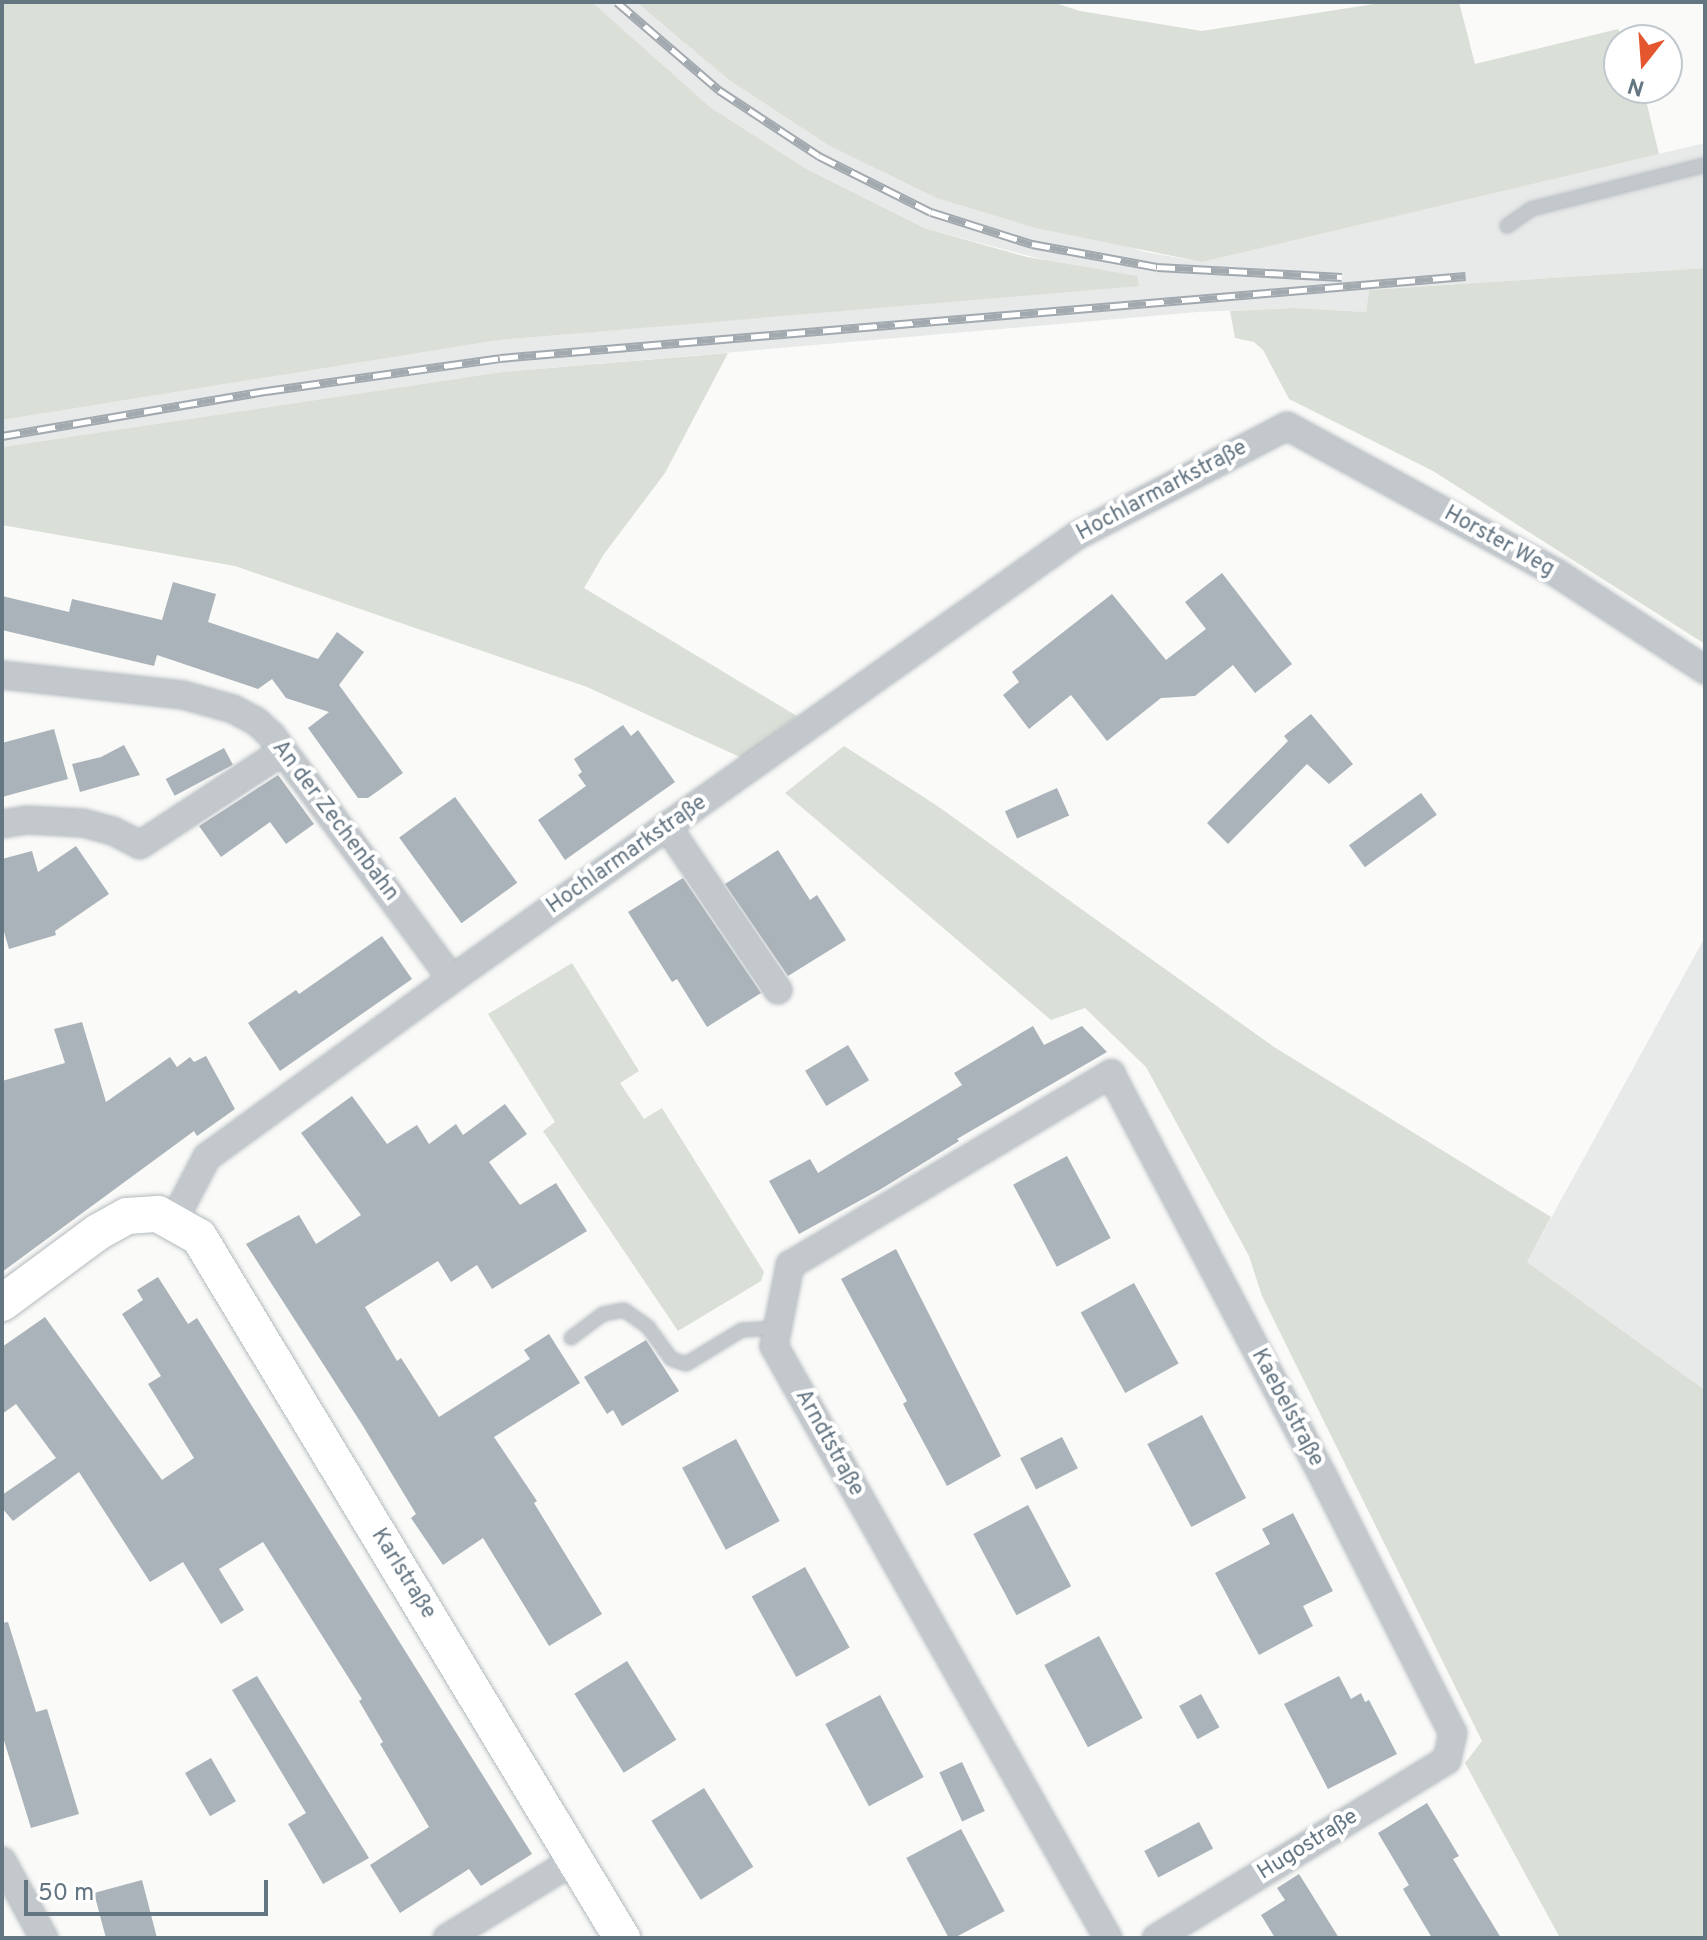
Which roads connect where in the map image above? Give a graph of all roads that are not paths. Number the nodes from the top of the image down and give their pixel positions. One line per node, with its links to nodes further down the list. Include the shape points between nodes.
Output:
1 (1705, 165): 2 (lane, via 1531,209)
2 (1507, 226)
3 (1287, 426): 4 (street, Horster Weg, via 1558,574); 8 (street, Hochlarmarkstraße, via 1076,536)
4 (1705, 670)
5 (2, 675): 6 (street, An der Zechenbahn, via 210,702 256,721)
6 (283, 751): 7 (street, via 140,845 83,823); 9 (street, An der Zechenbahn)
7 (2, 824)
8 (667, 826): 9 (street, Hochlarmarkstraße); 10 (street)
9 (452, 979): 12 (street, Hochlarmarkstraße, via 207,1157)
10 (778, 990)
11 (1111, 1074): 14 (street, Arndtstraße, via 790,1265); 16 (street, Kaebelstraße, via 1450,1722)
12 (174, 1220): 13 (street, via 144,1213 116,1221); 18 (street, Karlstraße, via 199,1237)
13 (2, 1303)
14 (778, 1328): 15 (lane, via 742,1330 686,1364 671,1359 648,1327 624,1310 603,1314); 22 (street, Arndtstraße, via 774,1346)
15 (571, 1338)
16 (1453, 1746): 23 (street, Hugostraße, via 1447,1760)
17 (2, 1861): 19 (street)
18 (573, 1861): 20 (street); 21 (street, Karlstraße)
19 (44, 1938)
20 (447, 1938)
21 (622, 1938)
22 (1108, 1938)
23 (1156, 1938)

